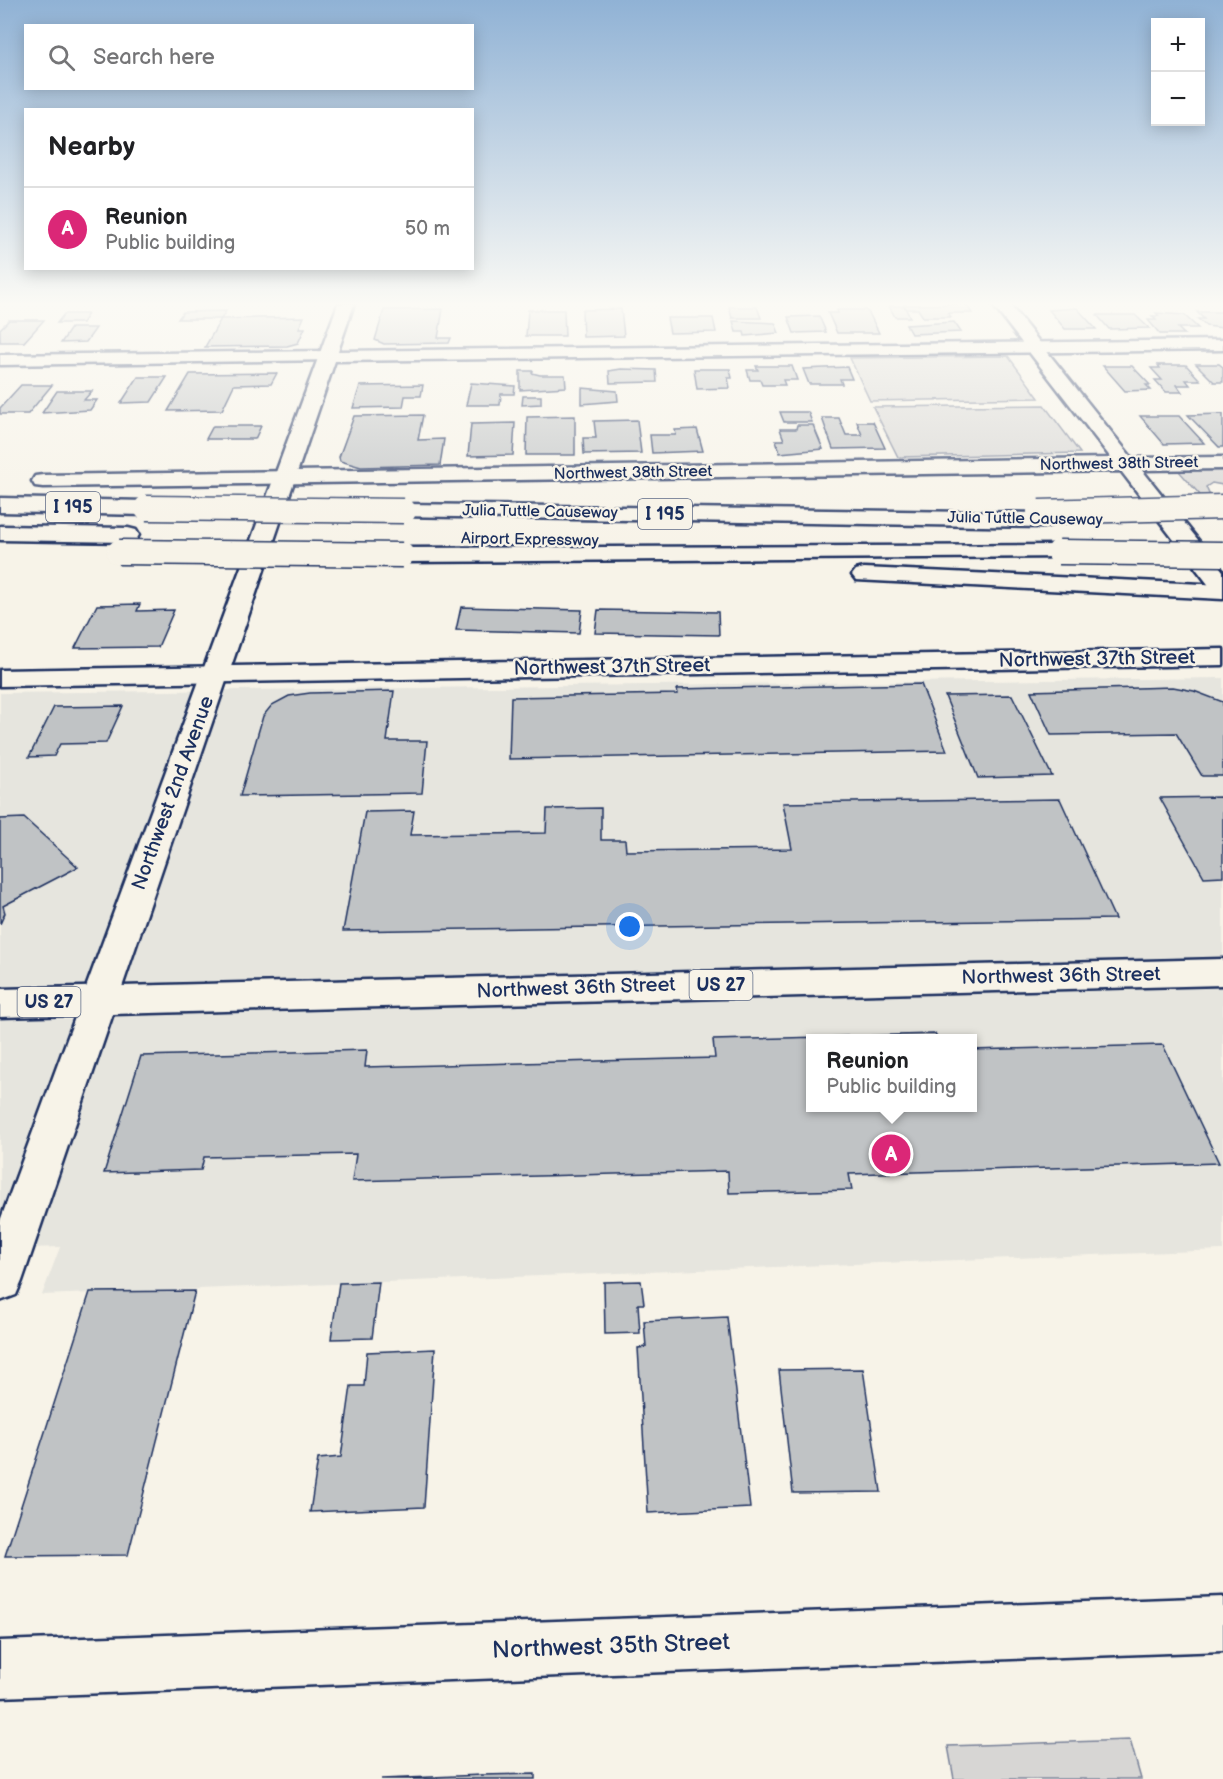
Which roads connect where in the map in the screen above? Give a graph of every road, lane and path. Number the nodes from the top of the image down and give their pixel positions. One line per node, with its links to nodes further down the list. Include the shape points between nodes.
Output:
1 (317, 387): 5 (main road, Northwest 2nd Avenue)
2 (1066, 387): 4 (main road)
3 (1223, 463): 4 (main road, Northwest 38th Street)
4 (1126, 464): 5 (main road, Northwest 38th Street); 18 (main road)
5 (284, 479): 6 (main road, Northwest 38th Street); 21 (main road, Northwest 2nd Avenue)
6 (43, 481)
7 (0, 506): 9 (main road, Julia Tuttle Causeway / I 195, bridge)
8 (1223, 507): 9 (main road, bridge)
9 (1041, 516): 10 (main road, Julia Tuttle Causeway / I 195)
10 (1223, 523)
11 (0, 533): 12 (main road)
12 (124, 544): 13 (main road, bridge); 14 (main road)
13 (402, 547): 15 (main road, Airport Expressway, via 781,543); 17 (main road)
14 (0, 551)
15 (1059, 552): 16 (main road, Julia Tuttle Causeway, bridge); 17 (main road)
16 (1223, 554)
17 (644, 555): 19 (main road, via 784,571)
18 (1223, 587)
19 (1223, 592)
20 (1223, 657): 21 (main road, Northwest 37th Street)
21 (216, 674): 22 (main road, Northwest 37th Street); 24 (main road, Northwest 2nd Avenue)
22 (0, 678)
23 (1223, 972): 24 (main road, Northwest 36th Street / US 27)
24 (99, 1000): 25 (main road, Northwest 36th Street / US 27); 26 (main road, Northwest 2nd Avenue)
25 (0, 1003)
26 (0, 1281)
27 (1223, 1624): 28 (main road, Northwest 35th Street)
28 (0, 1669)

